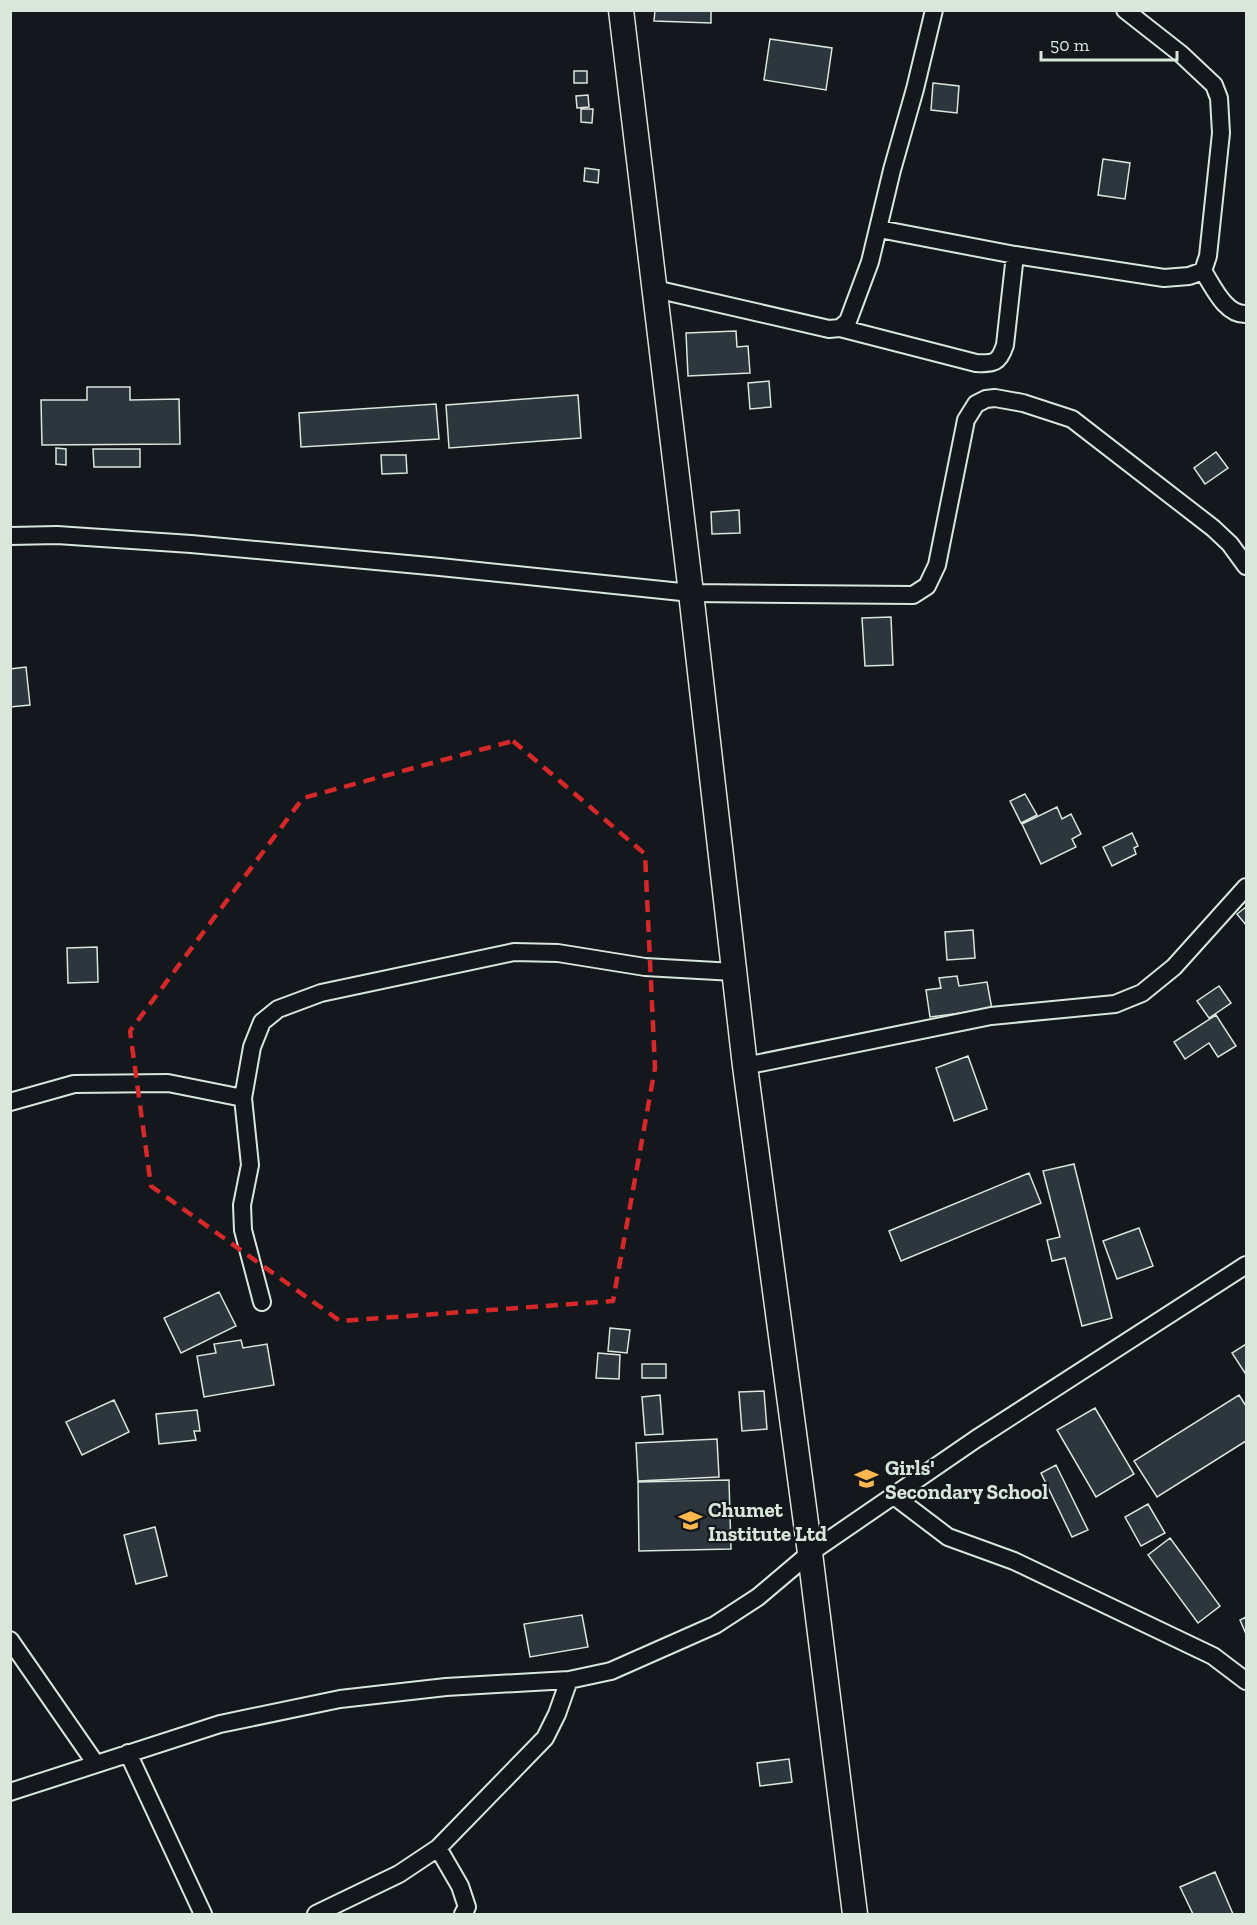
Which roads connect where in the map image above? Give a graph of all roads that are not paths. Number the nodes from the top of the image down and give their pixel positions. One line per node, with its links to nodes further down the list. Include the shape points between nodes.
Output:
1 (621, 10): 7 (main road)
2 (934, 10): 4 (street)
3 (1125, 10): 6 (street, via 1181,54 1214,86 1219,98 1221,133 1208,256)
4 (879, 229): 5 (street); 9 (street, via 848,321)
5 (1014, 255): 6 (street, via 1164,278); 9 (street, via 1005,345 1001,357 990,364)
6 (1203, 271): 8 (street, via 1230,310)
7 (655, 289): 9 (street, via 829,329); 12 (main road)
8 (1246, 314)
9 (840, 328)
10 (10, 536): 12 (street, via 190,544)
11 (1246, 566): 12 (street, via 1213,528 1072,419 995,398 976,404 966,420 937,565 927,586 913,595)
12 (691, 593): 14 (main road)
13 (1246, 887): 15 (street, via 1174,967 1142,993 1114,1004 991,1017)
14 (734, 972): 15 (main road); 16 (street, via 645,967 558,953 514,952 321,993 278,1009 262,1022 252,1047)
15 (745, 1066): 21 (main road)
16 (243, 1098): 17 (street, via 168,1083 74,1084); 19 (street, via 250,1165 242,1205 243,1230)
17 (10, 1102)
18 (1246, 1265): 20 (street)
19 (262, 1302)
20 (894, 1496): 21 (street); 24 (street, via 948,1538 1014,1561 1213,1656)
21 (810, 1553): 23 (street, via 758,1597 715,1625 611,1671); 32 (main road)
22 (10, 1640): 26 (street)
23 (569, 1680): 25 (street, via 446,1687 340,1699 220,1724); 28 (street, via 545,1738)
24 (1246, 1681)
25 (128, 1753): 26 (street); 29 (street)
26 (96, 1764): 27 (street)
27 (10, 1792)
28 (438, 1848): 30 (street, via 399,1874); 31 (street, via 467,1907)
29 (202, 1914)
30 (316, 1914)
31 (463, 1914)
32 (855, 1914)

